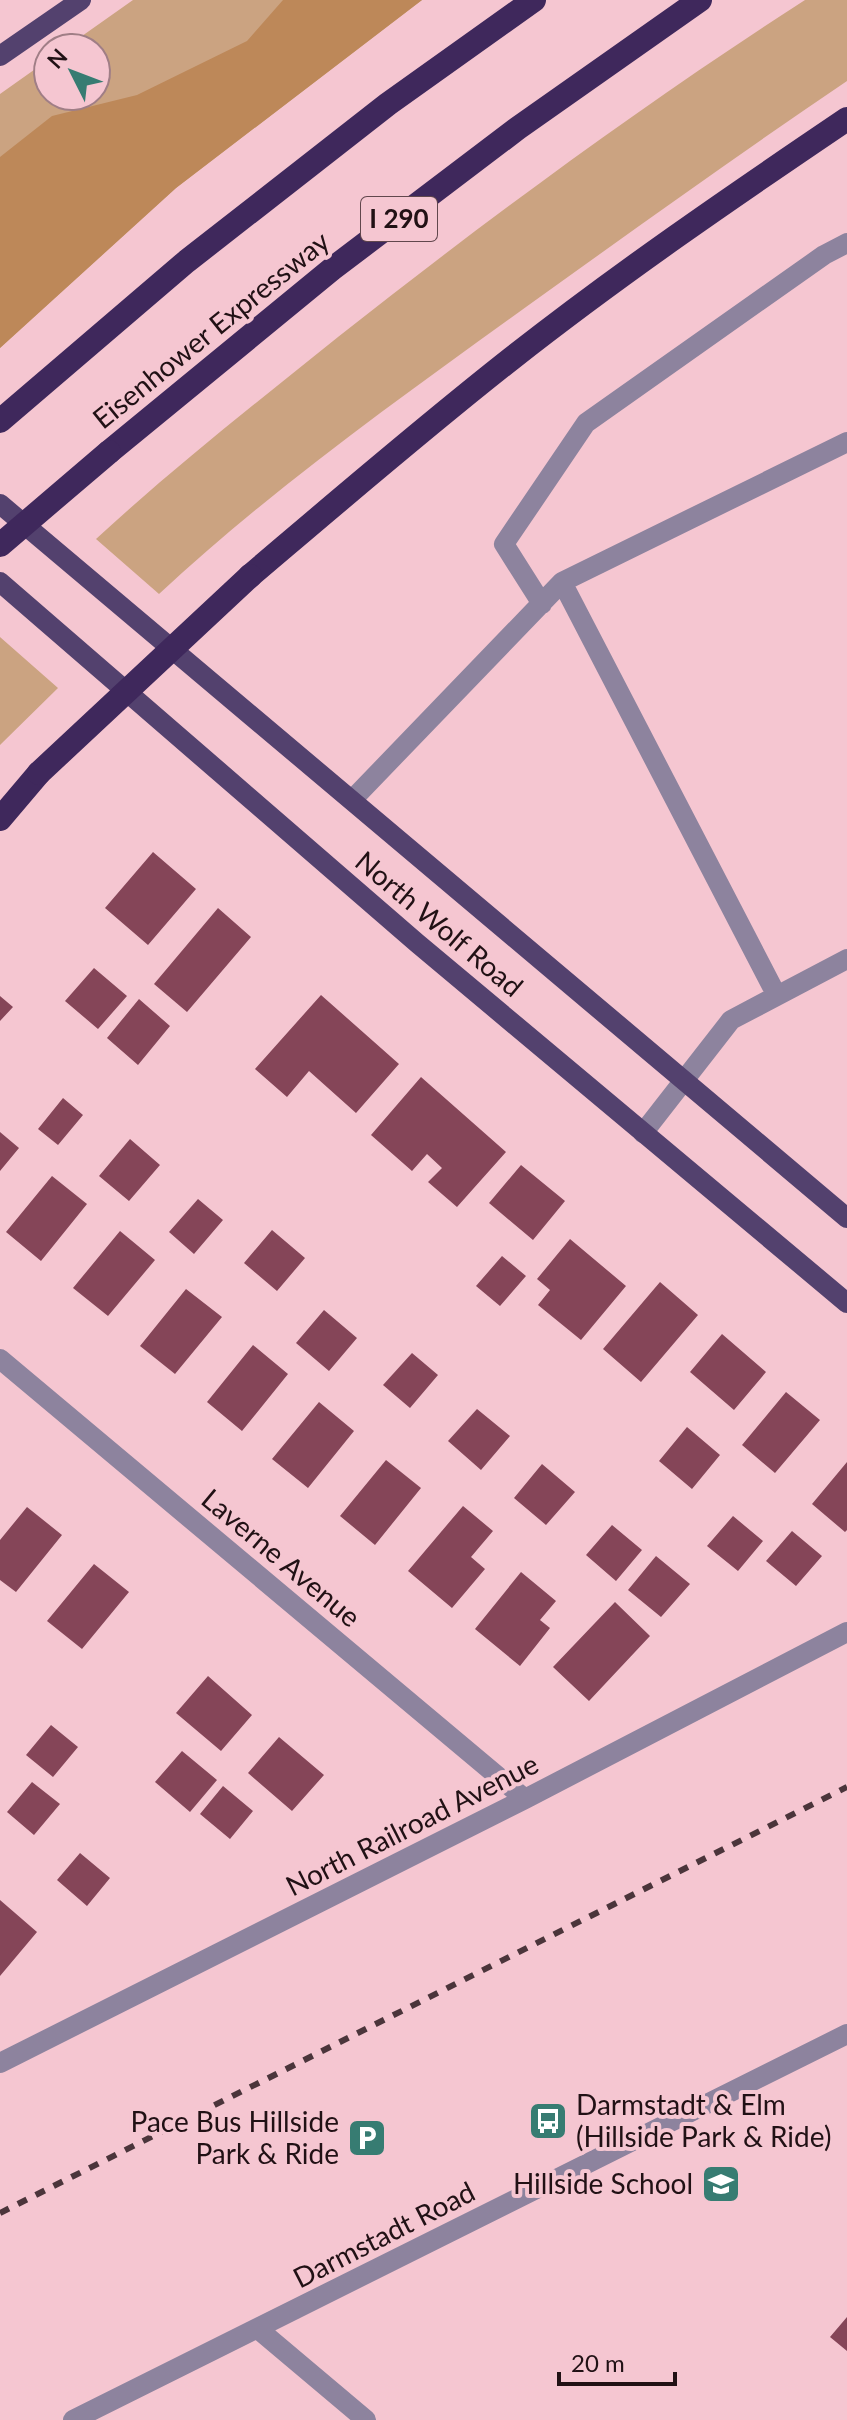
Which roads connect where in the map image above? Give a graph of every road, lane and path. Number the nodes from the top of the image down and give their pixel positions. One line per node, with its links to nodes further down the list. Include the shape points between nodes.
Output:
1 (81, 0): 4 (main road)
2 (534, 0): 7 (highway, via 249,212)
3 (700, 0): 10 (highway, Eisenhower Expressway / I 290, bridge, via 518,128 345,260)
4 (0, 56)
5 (847, 119): 14 (highway, bridge, via 512,358 250,576)
6 (847, 243): 13 (street, via 586,423 504,544)
7 (0, 421)
8 (847, 442): 12 (street)
9 (0, 504): 15 (main road, North Wolf Road)
10 (0, 545)
11 (0, 582): 21 (main road, North Wolf Road)
12 (562, 582): 13 (street); 19 (street)
13 (542, 604): 15 (street)
14 (39, 773): 16 (highway); 17 (highway)
15 (352, 800): 20 (main road, North Wolf Road)
16 (0, 804)
17 (0, 819)
18 (847, 959): 19 (street)
19 (777, 996): 20 (street, via 731,1020)
20 (684, 1080): 21 (street); 22 (main road, North Wolf Road)
21 (643, 1133): 23 (main road, North Wolf Road)
22 (847, 1218)
23 (847, 1303)
24 (0, 1359): 26 (street, Laverne Avenue)
25 (847, 1632): 26 (street, North Railroad Avenue)
26 (525, 1799): 28 (street, North Railroad Avenue)
27 (847, 2034): 29 (street, Darmstadt Road)
28 (0, 2063)
29 (258, 2329): 30 (street, Darmstadt Road); 31 (street)
30 (73, 2420)
31 (366, 2420)

